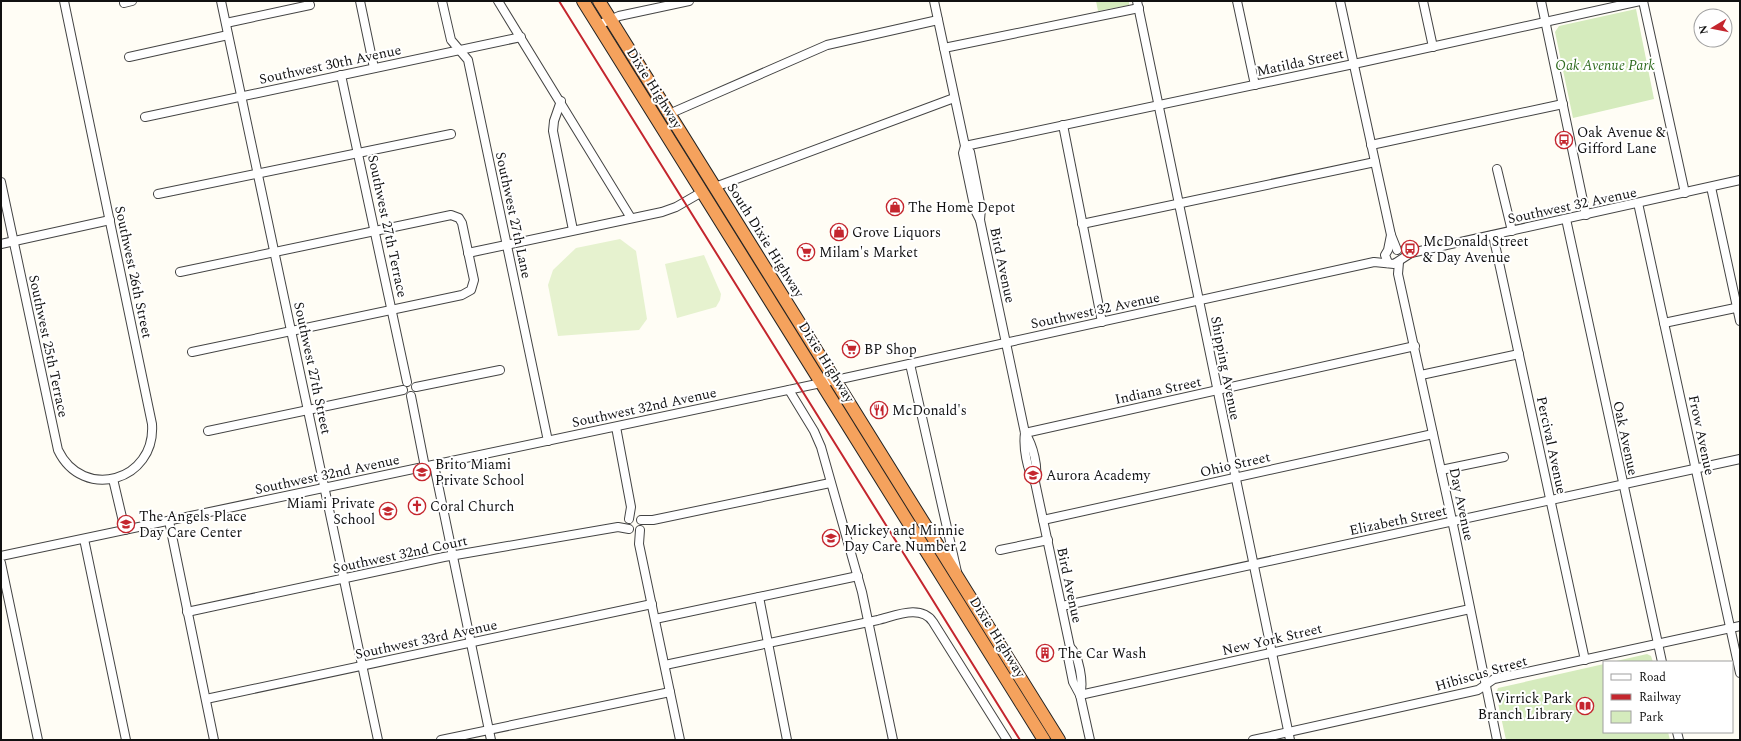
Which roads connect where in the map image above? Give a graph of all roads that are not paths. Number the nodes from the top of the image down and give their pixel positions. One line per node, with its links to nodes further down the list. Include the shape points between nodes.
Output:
1 (64, 1): 61 (street, Southwest 26th Street)
2 (221, 1): 22 (street, Southwest 27th Street)
3 (360, 1): 31 (street)
4 (442, 1): 28 (street, Southwest 27th Lane, via 451,40)
5 (498, 1): 25 (street)
6 (583, 1): 23 (highway, Dixie Highway)
7 (599, 1): 19 (highway, South Dixie Highway)
8 (689, 1): 16 (street)
9 (934, 1): 20 (street, Bird Avenue)
10 (1237, 1): 33 (street)
11 (1340, 1): 30 (street, Day Avenue)
12 (1423, 1): 26 (street)
13 (1540, 1): 21 (street)
14 (1640, 1): 21 (street, Matilda Street)
15 (1643, 1): 54 (street)
16 (680, 2): 19 (street)
17 (1138, 4): 27 (street); 38 (street, Shipping Avenue)
18 (310, 6): 22 (street)
19 (610, 19): 23 (street); 39 (highway, South Dixie Highway)
20 (938, 20): 27 (street, Bird Avenue); 39 (street, via 827,46)
21 (1545, 22): 26 (street, Matilda Street); 37 (street)
22 (226, 23): 24 (street, Southwest 27th Street)
23 (598, 25): 53 (highway, Dixie Highway)
24 (228, 35): 29 (street); 34 (street, Southwest 27th Street)
25 (521, 37): 28 (street, Southwest 30th Avenue); 36 (street)
26 (1432, 47): 30 (street, Matilda Street)
27 (944, 48): 35 (street, Bird Avenue)
28 (459, 50): 31 (street, Southwest 30th Avenue); 69 (street, Southwest 27th Lane, via 468,60)
29 (129, 57)
30 (1354, 64): 33 (street, Matilda Street); 43 (street, Day Avenue)
31 (374, 68): 32 (street, Southwest 30th Avenue)
32 (341, 75): 34 (street, Southwest 30th Avenue); 45 (street, Southwest 27th Terrace)
33 (1255, 85): 38 (street, Matilda Street)
34 (241, 96): 40 (street, Southwest 30th Avenue); 48 (street, Southwest 27th Street)
35 (954, 98): 44 (street, Bird Avenue); 51 (street)
36 (560, 102): 59 (street); 63 (street, via 553,131)
37 (1563, 104): 43 (street); 58 (street)
38 (1159, 105): 41 (street, Matilda Street); 56 (street, Shipping Avenue)
39 (669, 114): 51 (highway, South Dixie Highway)
40 (145, 117)
41 (1063, 125): 44 (street, Matilda Street); 62 (street)
42 (451, 134): 45 (street)
43 (1372, 145): 46 (street, Day Avenue)
44 (965, 146): 81 (street, Bird Avenue, via 963,153)
45 (358, 152): 48 (street); 64 (street, Southwest 27th Terrace)
46 (1375, 162): 56 (street); 72 (street, Day Avenue, via 1391,235)
47 (1497, 169): 65 (street)
48 (258, 174): 55 (street); 70 (street, Southwest 27th Street)
49 (1740, 180): 52 (street, Southwest 32 Avenue)
50 (1, 182): 67 (street, Southwest 25th Terrace)
51 (715, 187): 88 (highway, South Dixie Highway)
52 (1711, 187): 54 (street, Southwest 32 Avenue); 75 (street)
53 (702, 192): 59 (street, via 672,209); 89 (highway, Dixie Highway)
54 (1685, 193): 57 (street, Southwest 32 Avenue)
55 (158, 194)
56 (1180, 203): 62 (street); 74 (street, Shipping Avenue)
57 (1638, 203): 58 (street, Southwest 32 Avenue); 79 (street, Frow Avenue)
58 (1586, 215): 60 (street, Southwest 32 Avenue)
59 (631, 218): 63 (street)
60 (1566, 219): 65 (street, Southwest 32 Avenue); 110 (street, Oak Avenue)
61 (110, 220): 67 (street); 108 (street, Southwest 26th Street, via 152,430 150,446 143,460 126,474)
62 (1082, 224): 78 (street)
63 (574, 230): 69 (street)
64 (375, 231): 70 (street); 71 (street, via 456,216 462,223); 76 (street, Southwest 27th Terrace)
65 (1512, 231): 66 (street, Southwest 32 Avenue)
66 (1493, 235): 72 (street, Southwest 32 Avenue); 84 (street, Percival Avenue)
67 (13, 241): 68 (street); 108 (street, Southwest 25th Terrace, via 58,450 65,462 82,475 99,480)
68 (1, 244)
69 (507, 245): 71 (street); 100 (street, Southwest 27th Lane)
70 (275, 252): 73 (street); 80 (street, Southwest 27th Street)
71 (468, 253): 76 (street, via 474,280 471,290 462,295)
72 (1393, 257): 74 (street, Southwest 32 Avenue); 82 (street, Day Avenue)
73 (180, 272)
74 (1199, 300): 78 (street, Southwest 32 Avenue); 93 (street, Shipping Avenue)
75 (1738, 307): 77 (street); 79 (street)
76 (392, 309): 80 (street); 90 (street, Southwest 27th Terrace)
77 (1740, 321)
78 (1102, 322): 81 (street, Southwest 32 Avenue)
79 (1664, 323): 105 (street, Frow Avenue)
80 (291, 331): 83 (street); 95 (street, Southwest 27th Street)
81 (1006, 343): 85 (street, Southwest 32 Avenue); 98 (street, Bird Avenue)
82 (1415, 346): 87 (street, Day Avenue); 93 (street, Indiana Street)
83 (192, 352)
84 (1519, 354): 87 (street); 112 (street, Percival Avenue)
85 (910, 364): 88 (street, Southwest 32 Avenue); 120 (street)
86 (500, 370): 91 (street)
87 (1421, 375): 99 (street, Day Avenue)
88 (835, 380): 89 (street, Southwest 32 Avenue); 123 (highway, South Dixie Highway)
89 (822, 383): 92 (street, Southwest 32nd Avenue); 167 (highway, Dixie Highway)
90 (405, 386): 91 (street, via 412,382); 94 (street, via 405,394); 95 (street)
91 (416, 387): 94 (street, via 416,393)
92 (789, 390): 96 (street, Southwest 32nd Avenue); 109 (street, via 819,440)
93 (1217, 390): 98 (street, Indiana Street); 107 (street, Shipping Avenue)
94 (411, 396): 104 (street)
95 (308, 410): 97 (street); 111 (street, Southwest 27th Street)
96 (616, 427): 100 (street, Southwest 32nd Avenue); 113 (street)
97 (208, 430)
98 (1024, 432): 114 (street, Bird Avenue, via 1031,477 1035,482)
99 (1433, 434): 106 (street, Day Avenue); 107 (street, Ohio Street)
100 (548, 441): 103 (street, Southwest 32nd Avenue)
101 (1504, 457): 106 (street)
102 (1740, 458): 105 (street, Elizabeth Street)
103 (434, 465): 104 (street, Southwest 32nd Avenue); 127 (street)
104 (426, 467): 111 (street, Southwest 32nd Avenue)
105 (1696, 468): 110 (street, Elizabeth Street); 141 (street, Frow Avenue)
106 (1441, 470): 116 (street, Day Avenue)
107 (1234, 477): 114 (street, Ohio Street); 129 (street, Shipping Avenue)
108 (113, 479): 119 (street)
109 (830, 482): 117 (street); 130 (street)
110 (1622, 484): 112 (street, Elizabeth Street); 144 (street, Oak Avenue)
111 (325, 488): 115 (street, Southwest 32nd Avenue); 132 (street, Southwest 27th Street)
112 (1550, 500): 116 (street, Elizabeth Street); 146 (street, Percival Avenue)
113 (631, 507): 117 (street); 118 (street)
114 (1043, 520): 122 (street, Bird Avenue)
115 (169, 521): 119 (street, Southwest 32nd Avenue); 137 (street)
116 (1452, 521): 129 (street, Elizabeth Street); 136 (street, Day Avenue)
117 (640, 523): 118 (street, via 633,517); 118 (street, via 636,532); 124 (street)
118 (629, 525): 124 (street); 127 (street, Southwest 32nd Court)
119 (125, 530): 121 (street, Southwest 32nd Avenue)
120 (948, 534): 123 (street); 131 (street)
121 (84, 539): 126 (street, Southwest 32nd Avenue); 158 (street)
122 (1048, 540): 125 (street); 135 (street, Bird Avenue)
123 (937, 543): 131 (highway, South Dixie Highway)
124 (639, 544): 134 (street)
125 (1000, 550)
126 (1, 556)
127 (453, 556): 132 (street, Southwest 32nd Court); 142 (street)
128 (1, 563): 157 (street)
129 (1253, 565): 135 (street, Elizabeth Street); 145 (street, Shipping Avenue)
130 (858, 576): 133 (street); 139 (street)
131 (957, 576): 168 (highway, South Dixie Highway)
132 (343, 578): 137 (street, Southwest 32nd Court); 149 (street, Southwest 27th Street)
133 (759, 597): 138 (street); 143 (street)
134 (652, 604): 138 (street); 142 (street, Southwest 33rd Avenue)
135 (1062, 606): 153 (street, Bird Avenue, via 1070,647 1067,652 1074,685)
136 (1470, 609): 145 (street, New York Street); 151 (street, Day Avenue)
137 (187, 612): 154 (street)
138 (655, 619): 148 (street)
139 (869, 622): 143 (street); 165 (street); 166 (street, via 911,613 925,614 933,622)
140 (1740, 626): 141 (street, Hibiscus Street)
141 (1730, 628): 144 (street, Hibiscus Street); 150 (street, Frow Avenue)
142 (471, 643): 149 (street, Southwest 33rd Avenue); 155 (street)
143 (767, 644): 148 (street); 164 (street)
144 (1658, 644): 146 (street, Hibiscus Street); 147 (street, Oak Avenue)
145 (1272, 652): 153 (street, New York Street); 156 (street, Shipping Avenue)
146 (1585, 660): 151 (street, Hibiscus Street, via 1494,679)
147 (1662, 661)
148 (665, 665): 152 (street)
149 (362, 666): 154 (street, Southwest 33rd Avenue); 160 (street, Southwest 27th Street)
150 (1740, 673)
151 (1486, 685): 156 (street, Hibiscus Street, via 1478,690); 171 (street, Day Avenue)
152 (670, 692): 155 (street); 163 (street)
153 (1080, 695): 169 (street, Bird Avenue)
154 (206, 699): 159 (street)
155 (489, 730): 161 (street); 162 (street)
156 (1289, 736): 170 (street, Hibiscus Street)
157 (38, 740)
158 (126, 740)
159 (214, 740)
160 (378, 740)
161 (441, 740)
162 (492, 740)
163 (680, 740)
164 (787, 740)
165 (893, 740)
166 (1007, 740)
167 (1044, 740)
168 (1059, 740)
169 (1090, 740)
170 (1253, 740)
171 (1498, 740)

